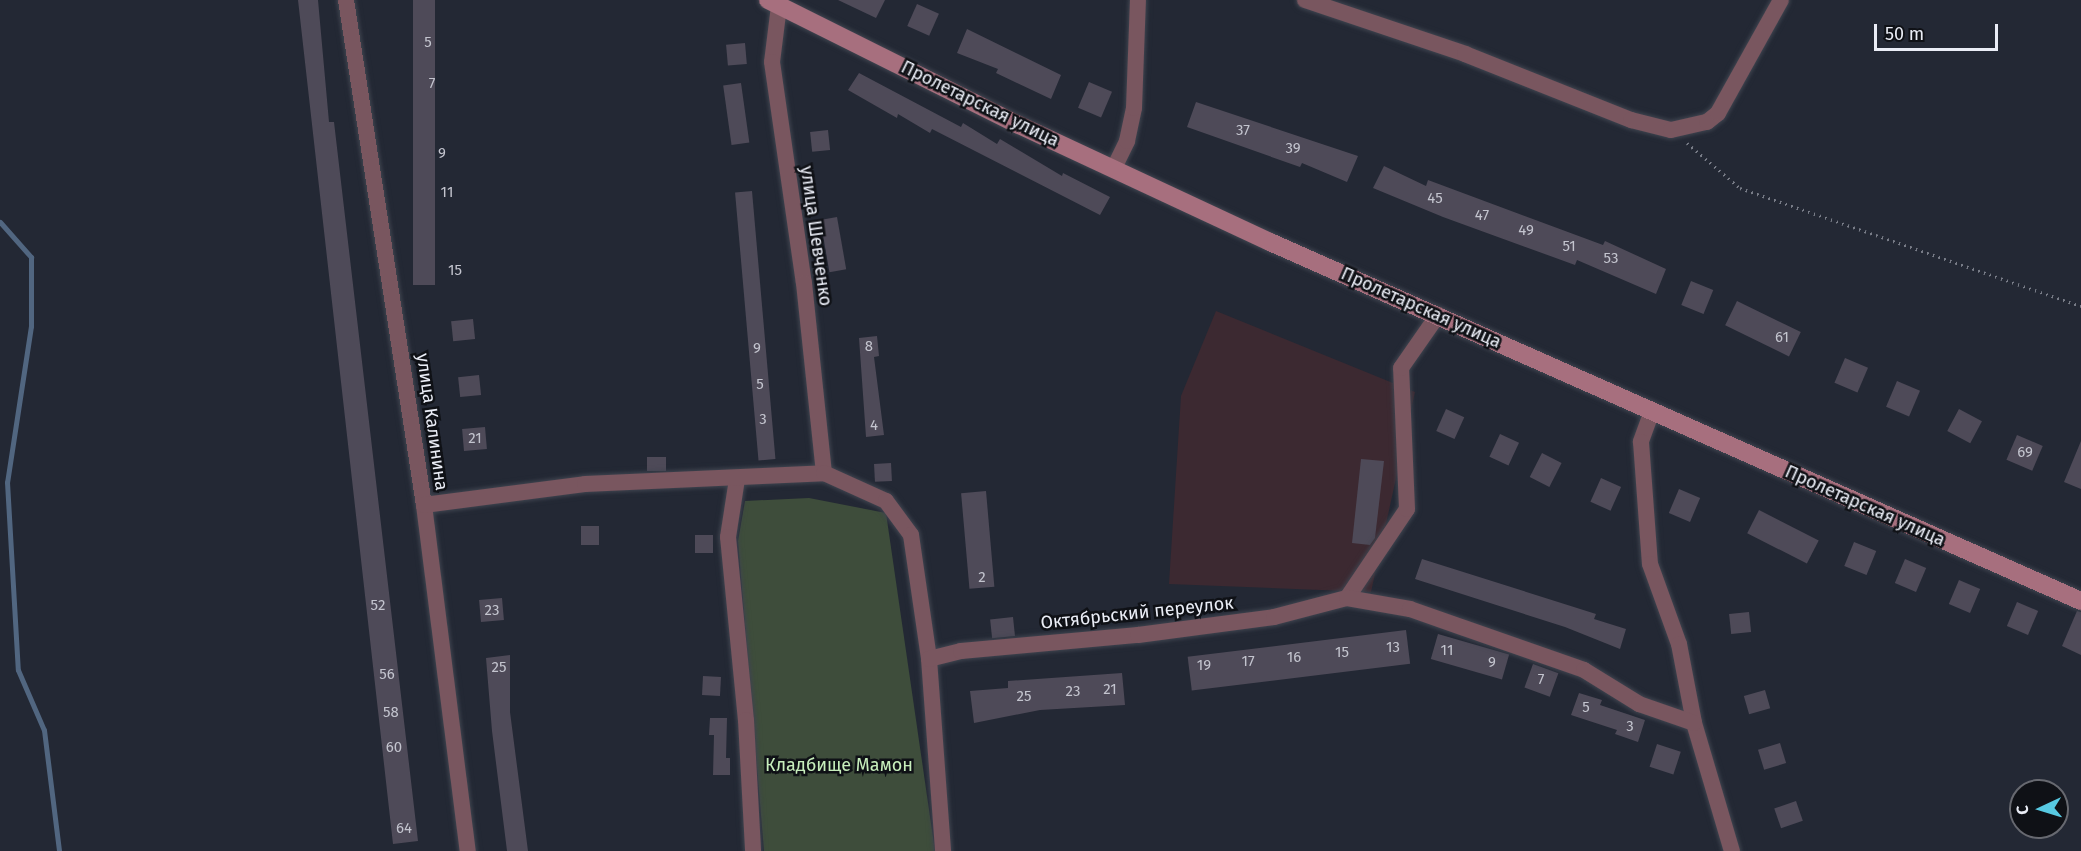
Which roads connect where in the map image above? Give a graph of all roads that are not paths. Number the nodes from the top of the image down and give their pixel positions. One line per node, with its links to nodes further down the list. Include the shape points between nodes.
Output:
1 (346, 0): 11 (street, улица Калинина)
2 (1138, 0): 6 (street, via 1134,108 1127,141)
3 (1305, 0): 4 (street, via 1465,54 1631,120 1671,130 1707,122 1719,113)
4 (1781, 0)
5 (774, 3): 6 (street, Пролетарская улица); 9 (street, улица Шевченко, via 772,62 804,283)
6 (1114, 168): 7 (street, Пролетарская улица)
7 (1438, 315): 8 (street, Пролетарская улица); 12 (street, via 1401,368 1407,509)
8 (1652, 411): 13 (street, Пролетарская улица); 15 (street, via 1641,442 1650,564 1678,644)
9 (824, 473): 10 (street); 14 (street, via 886,501 911,535)
10 (736, 479): 11 (street, via 585,484); 17 (street, via 728,537 746,720)
11 (424, 505): 16 (street, улица Калинина)
12 (1347, 598): 14 (street, Октябрьский переулок, via 1274,617 1138,635 961,651); 15 (street, Октябрьский переулок, via 1410,609 1584,670 1639,704)
13 (2081, 601)
14 (929, 659): 18 (street)
15 (1694, 723): 19 (street)
16 (468, 851)
17 (753, 851)
18 (943, 851)
19 (1732, 851)

